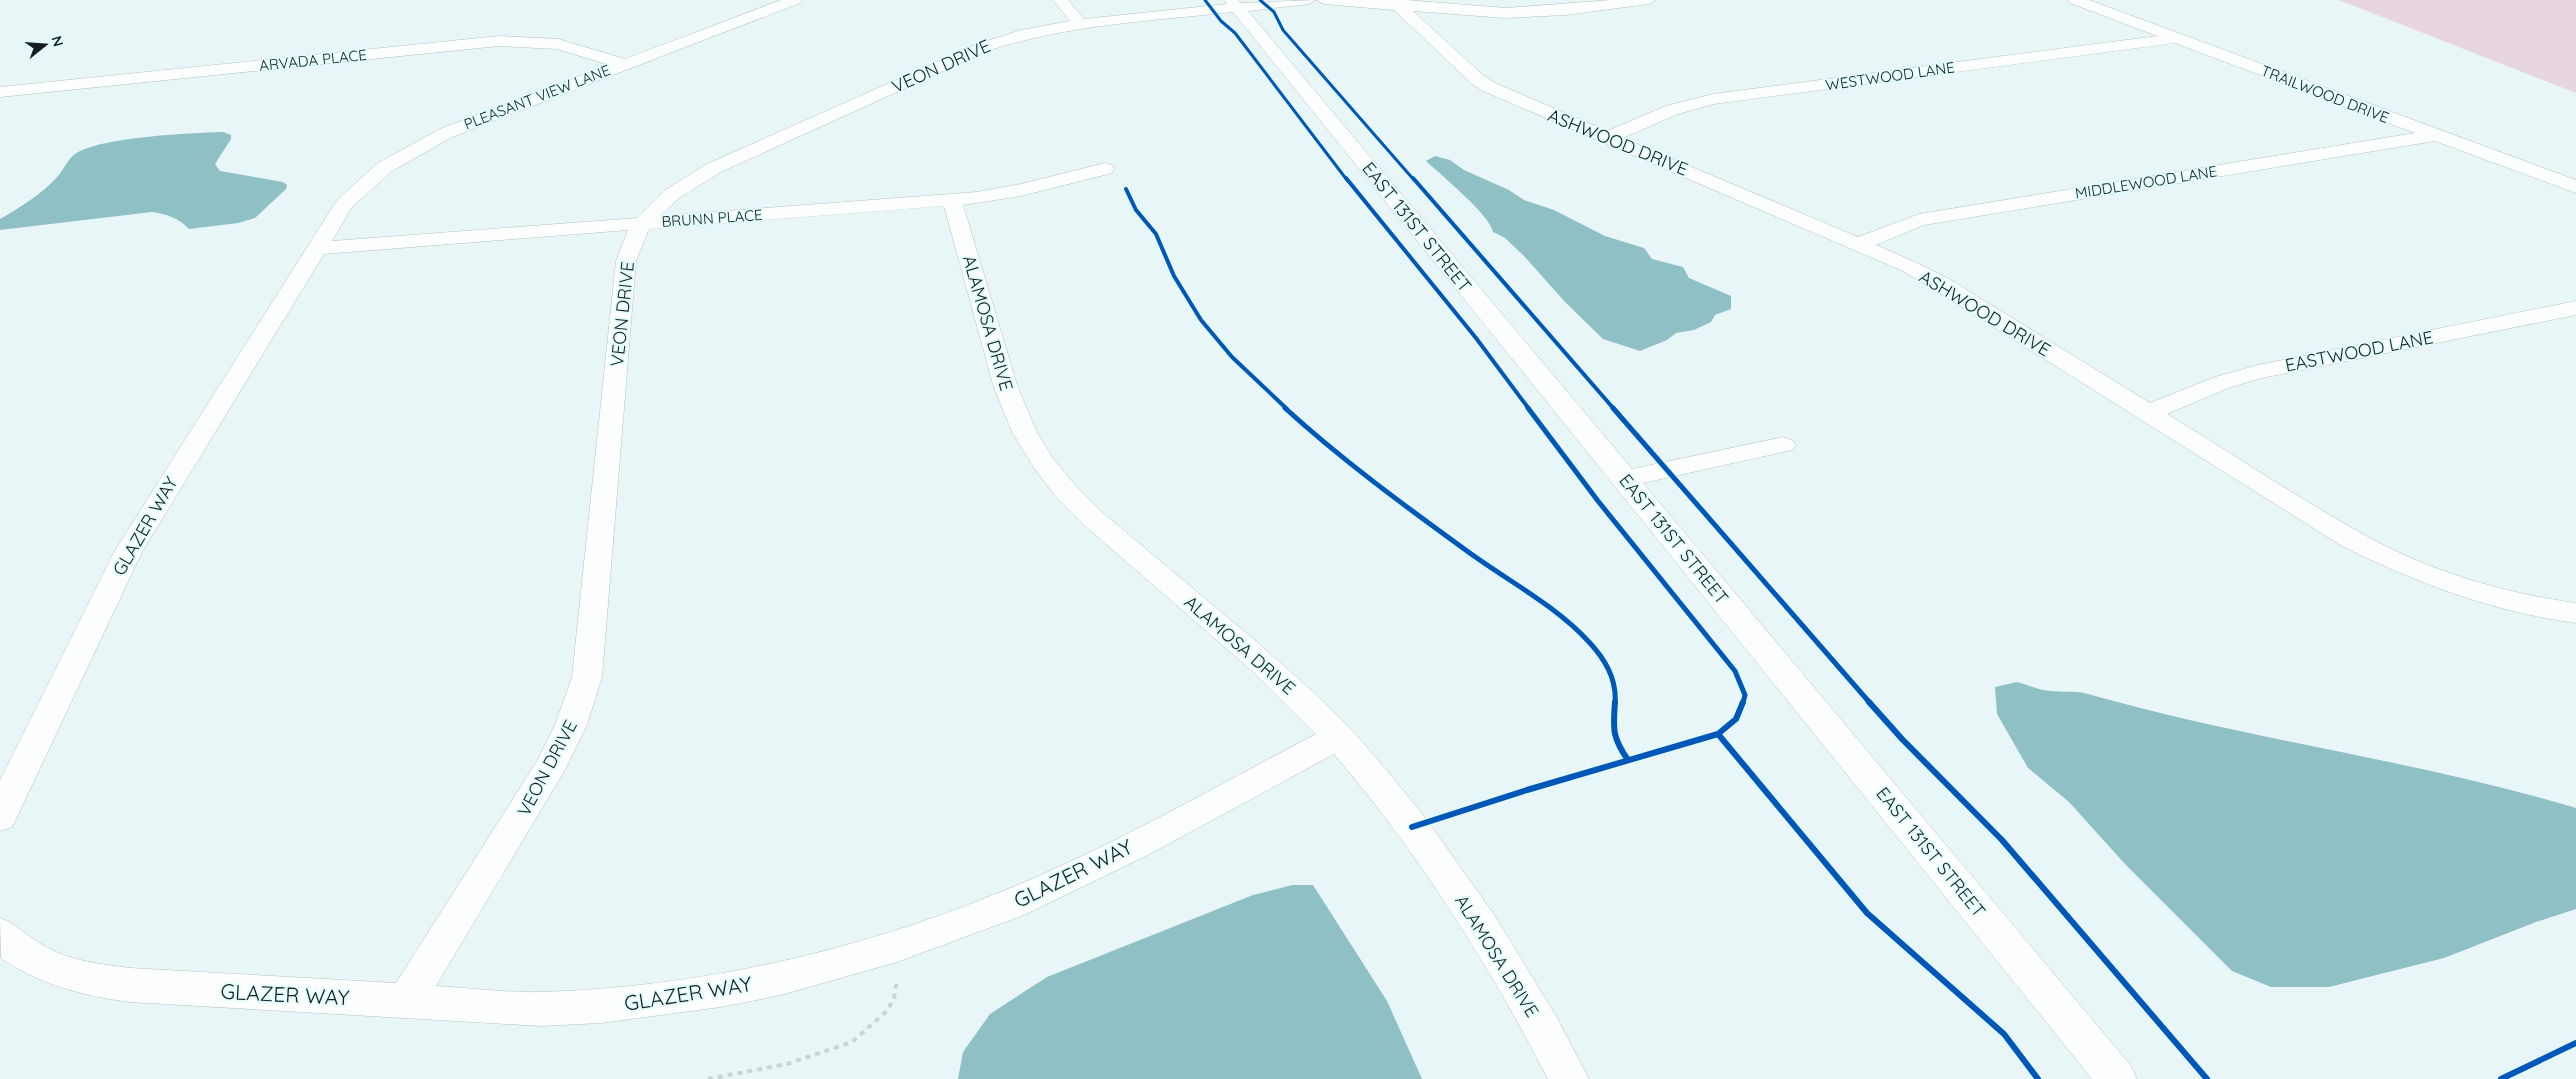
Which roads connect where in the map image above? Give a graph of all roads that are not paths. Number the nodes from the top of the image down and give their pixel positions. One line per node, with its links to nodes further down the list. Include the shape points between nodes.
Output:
1 (795, 0): 11 (street, PLEASANT VIEW LANE)
2 (1060, 0): 9 (street)
3 (1309, 0): 8 (street, VEON DRIVE)
4 (1324, 0): 7 (street)
5 (1649, 0): 7 (street, via 1506,13)
6 (2075, 0): 10 (street, TRAILWOOD DRIVE)
7 (1398, 2): 14 (street, ASHWOOD DRIVE, via 1484,84)
8 (1233, 3): 9 (street, VEON DRIVE); 24 (street, EAST 131ST STREET)
9 (1080, 24): 18 (street, VEON DRIVE, via 1021,35 980,48 738,156 678,190 664,200)
10 (2176, 38): 13 (street, TRAILWOOD DRIVE); 14 (street, WESTWOOD LANE, via 1713,100 1672,110)
11 (623, 64): 12 (street, ARVADA PLACE, via 558,44 500,41); 20 (street, PLEASANT VIEW LANE, via 469,123 401,156 369,179 344,204)
12 (0, 92)
13 (2437, 135): 16 (street, TRAILWOOD DRIVE); 19 (street, MIDDLEWOOD LANE, via 1919,220)
14 (1608, 137): 19 (street, ASHWOOD DRIVE)
15 (1105, 169): 17 (street, BRUNN PLACE, via 1006,193)
16 (2576, 187)
17 (952, 200): 18 (street, BRUNN PLACE); 26 (street, ALAMOSA DRIVE, via 1006,389 1018,420 1044,464 1095,521 1298,696)
18 (645, 222): 20 (street, BRUNN PLACE); 29 (street, VEON DRIVE, via 629,246 626,261 587,677 580,701 571,728 547,775)
19 (1860, 244): 22 (street, ASHWOOD DRIVE, via 1941,284)
20 (315, 248): 27 (street, GLAZER WAY, via 128,552 28,754)
21 (2576, 308): 22 (street, EASTWOOD LANE, via 2258,372 2222,382)
22 (2147, 413): 25 (street, ASHWOOD DRIVE, via 2352,540 2398,562 2468,590 2540,609)
23 (1783, 445): 24 (street)
24 (1624, 479): 31 (street, EAST 131ST STREET)
25 (2576, 613)
26 (1338, 737): 29 (street, GLAZER WAY, via 1056,884 894,946 745,986 628,1003 541,1009); 30 (street, ALAMOSA DRIVE, via 1377,782 1442,869 1506,968)
27 (0, 818)
28 (0, 934): 29 (street, GLAZER WAY, via 11,945 45,966 85,980)
29 (406, 1001)
30 (1569, 1079)
31 (2117, 1079)

